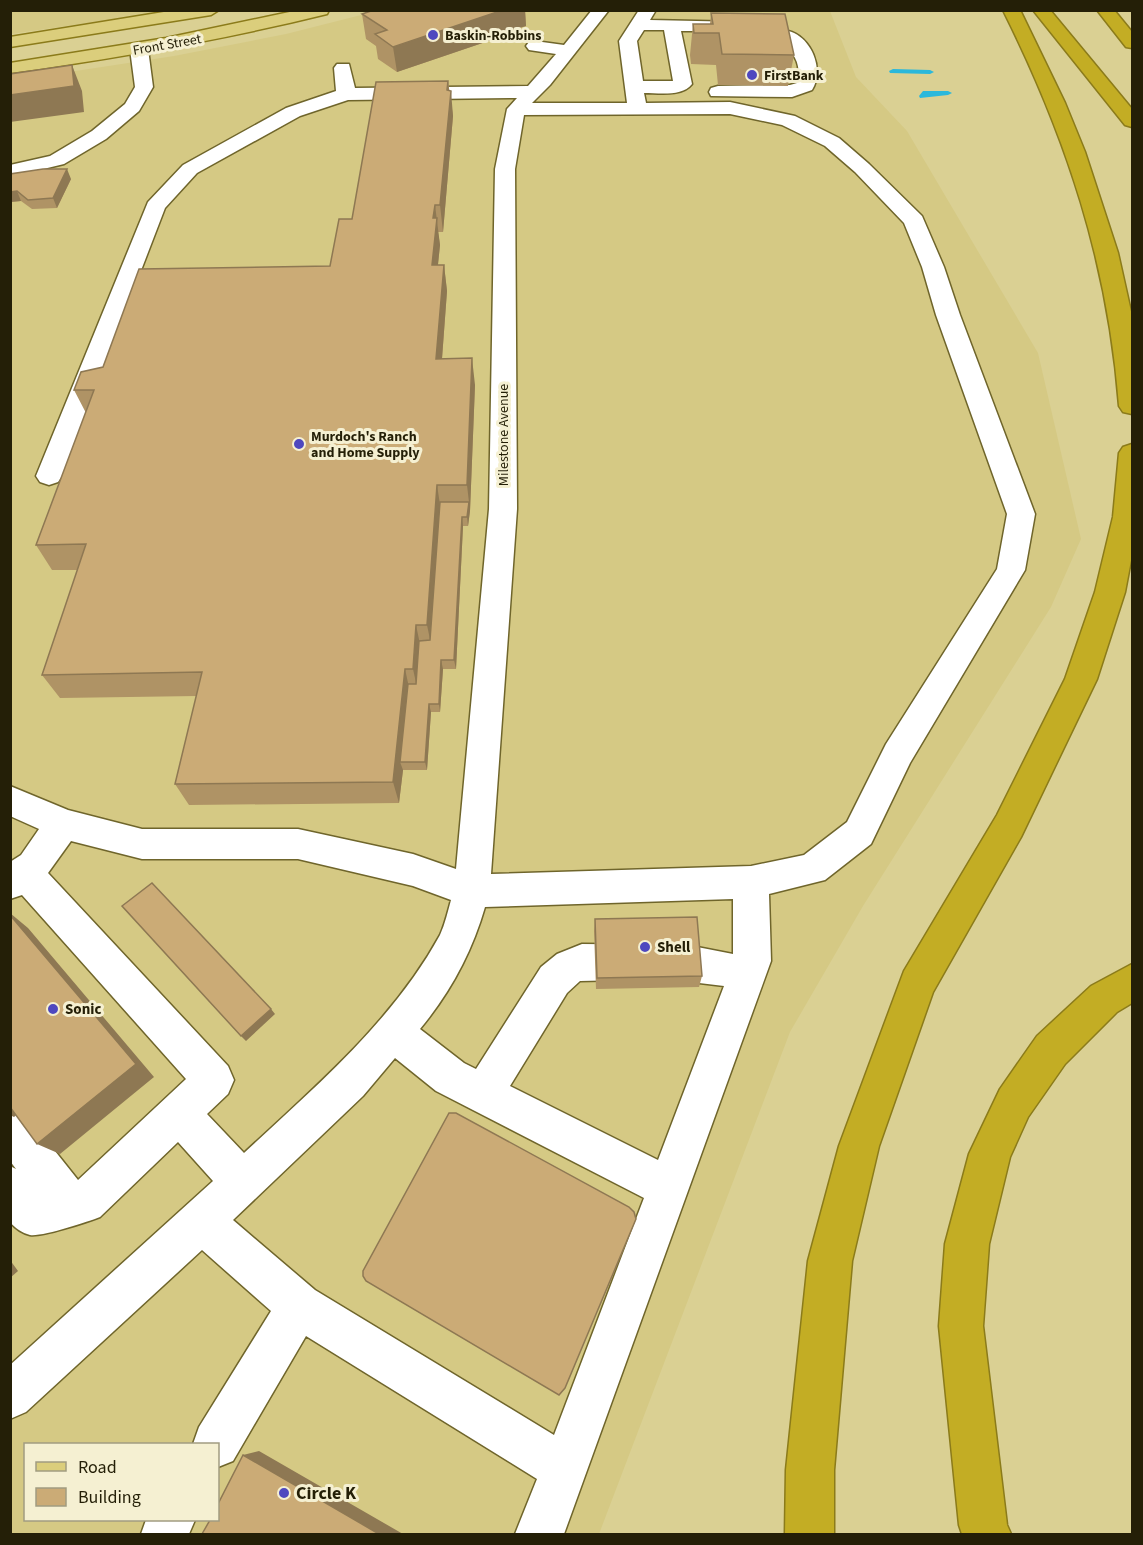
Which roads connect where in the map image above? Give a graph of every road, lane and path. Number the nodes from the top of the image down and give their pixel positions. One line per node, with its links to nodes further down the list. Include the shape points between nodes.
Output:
1 (211, 10): 12 (main road, Front Street)
2 (321, 10): 16 (main road, Front Street, via 235,32)
3 (1011, 10): 26 (highway, via 1054,100 1085,179 1116,288 1130,366)
4 (1041, 10): 24 (highway)
5 (1105, 10): 13 (highway)
6 (597, 16): 7 (street); 17 (street)
7 (574, 18)
8 (644, 18): 9 (street); 22 (street, via 628,41)
9 (683, 26): 10 (street); 14 (street); 20 (street)
10 (750, 26)
11 (780, 26): 20 (street, via 795,72 807,80 805,86 792,91)
12 (10, 42)
13 (1132, 43)
14 (699, 45)
15 (535, 46): 17 (street)
16 (139, 49): 18 (main road, Front Street); 25 (street, via 144,87 132,107 99,135 57,160)
17 (568, 51): 23 (street)
18 (10, 68)
19 (344, 68): 21 (street)
20 (695, 83): 22 (street)
21 (345, 94): 23 (street, via 437,85); 28 (street, via 294,112 190,169 155,206)
22 (636, 96): 23 (street); 32 (street, via 788,120 832,142 914,221 1021,514 1011,570 898,754 859,833 813,869)
23 (524, 101): 33 (street, Milestone Avenue, via 505,169 503,508)
24 (1132, 121)
25 (10, 171)
26 (1132, 406)
27 (1132, 453): 50 (highway, via 1127,517 1110,592 1081,679 1009,826 917,984 859,1146 830,1261 810,1470)
28 (49, 476)
29 (10, 800): 30 (street)
30 (63, 824): 31 (street, via 33,866); 33 (street, via 142,844 298,843 413,870)
31 (17, 878): 38 (street, via 214,1080)
32 (751, 882): 33 (street); 34 (street, via 752,961)
33 (472, 891): 36 (street, Milestone Avenue, via 457,940 420,1000)
34 (747, 976): 37 (street, via 696,964 575,964 554,980); 42 (street)
35 (1132, 982): 51 (highway, via 1104,999 1051,1050 1014,1103 990,1154 967,1244 961,1326)
36 (393, 1032): 37 (street, via 450,1077); 40 (street, Milestone Avenue, via 349,1082)
37 (483, 1094): 42 (street)
38 (179, 1114): 40 (street); 43 (street)
39 (10, 1126): 43 (street, via 67,1200)
40 (243, 1182): 44 (street, Milestone Avenue)
41 (10, 1187): 43 (street, via 31,1214)
42 (669, 1188): 48 (street)
43 (85, 1202)
44 (201, 1221): 45 (street); 46 (street, Milestone Avenue)
45 (299, 1306): 47 (street); 48 (street)
46 (10, 1395)
47 (217, 1443)
48 (565, 1470): 49 (street)
49 (539, 1534)
50 (808, 1534)
51 (987, 1534)

